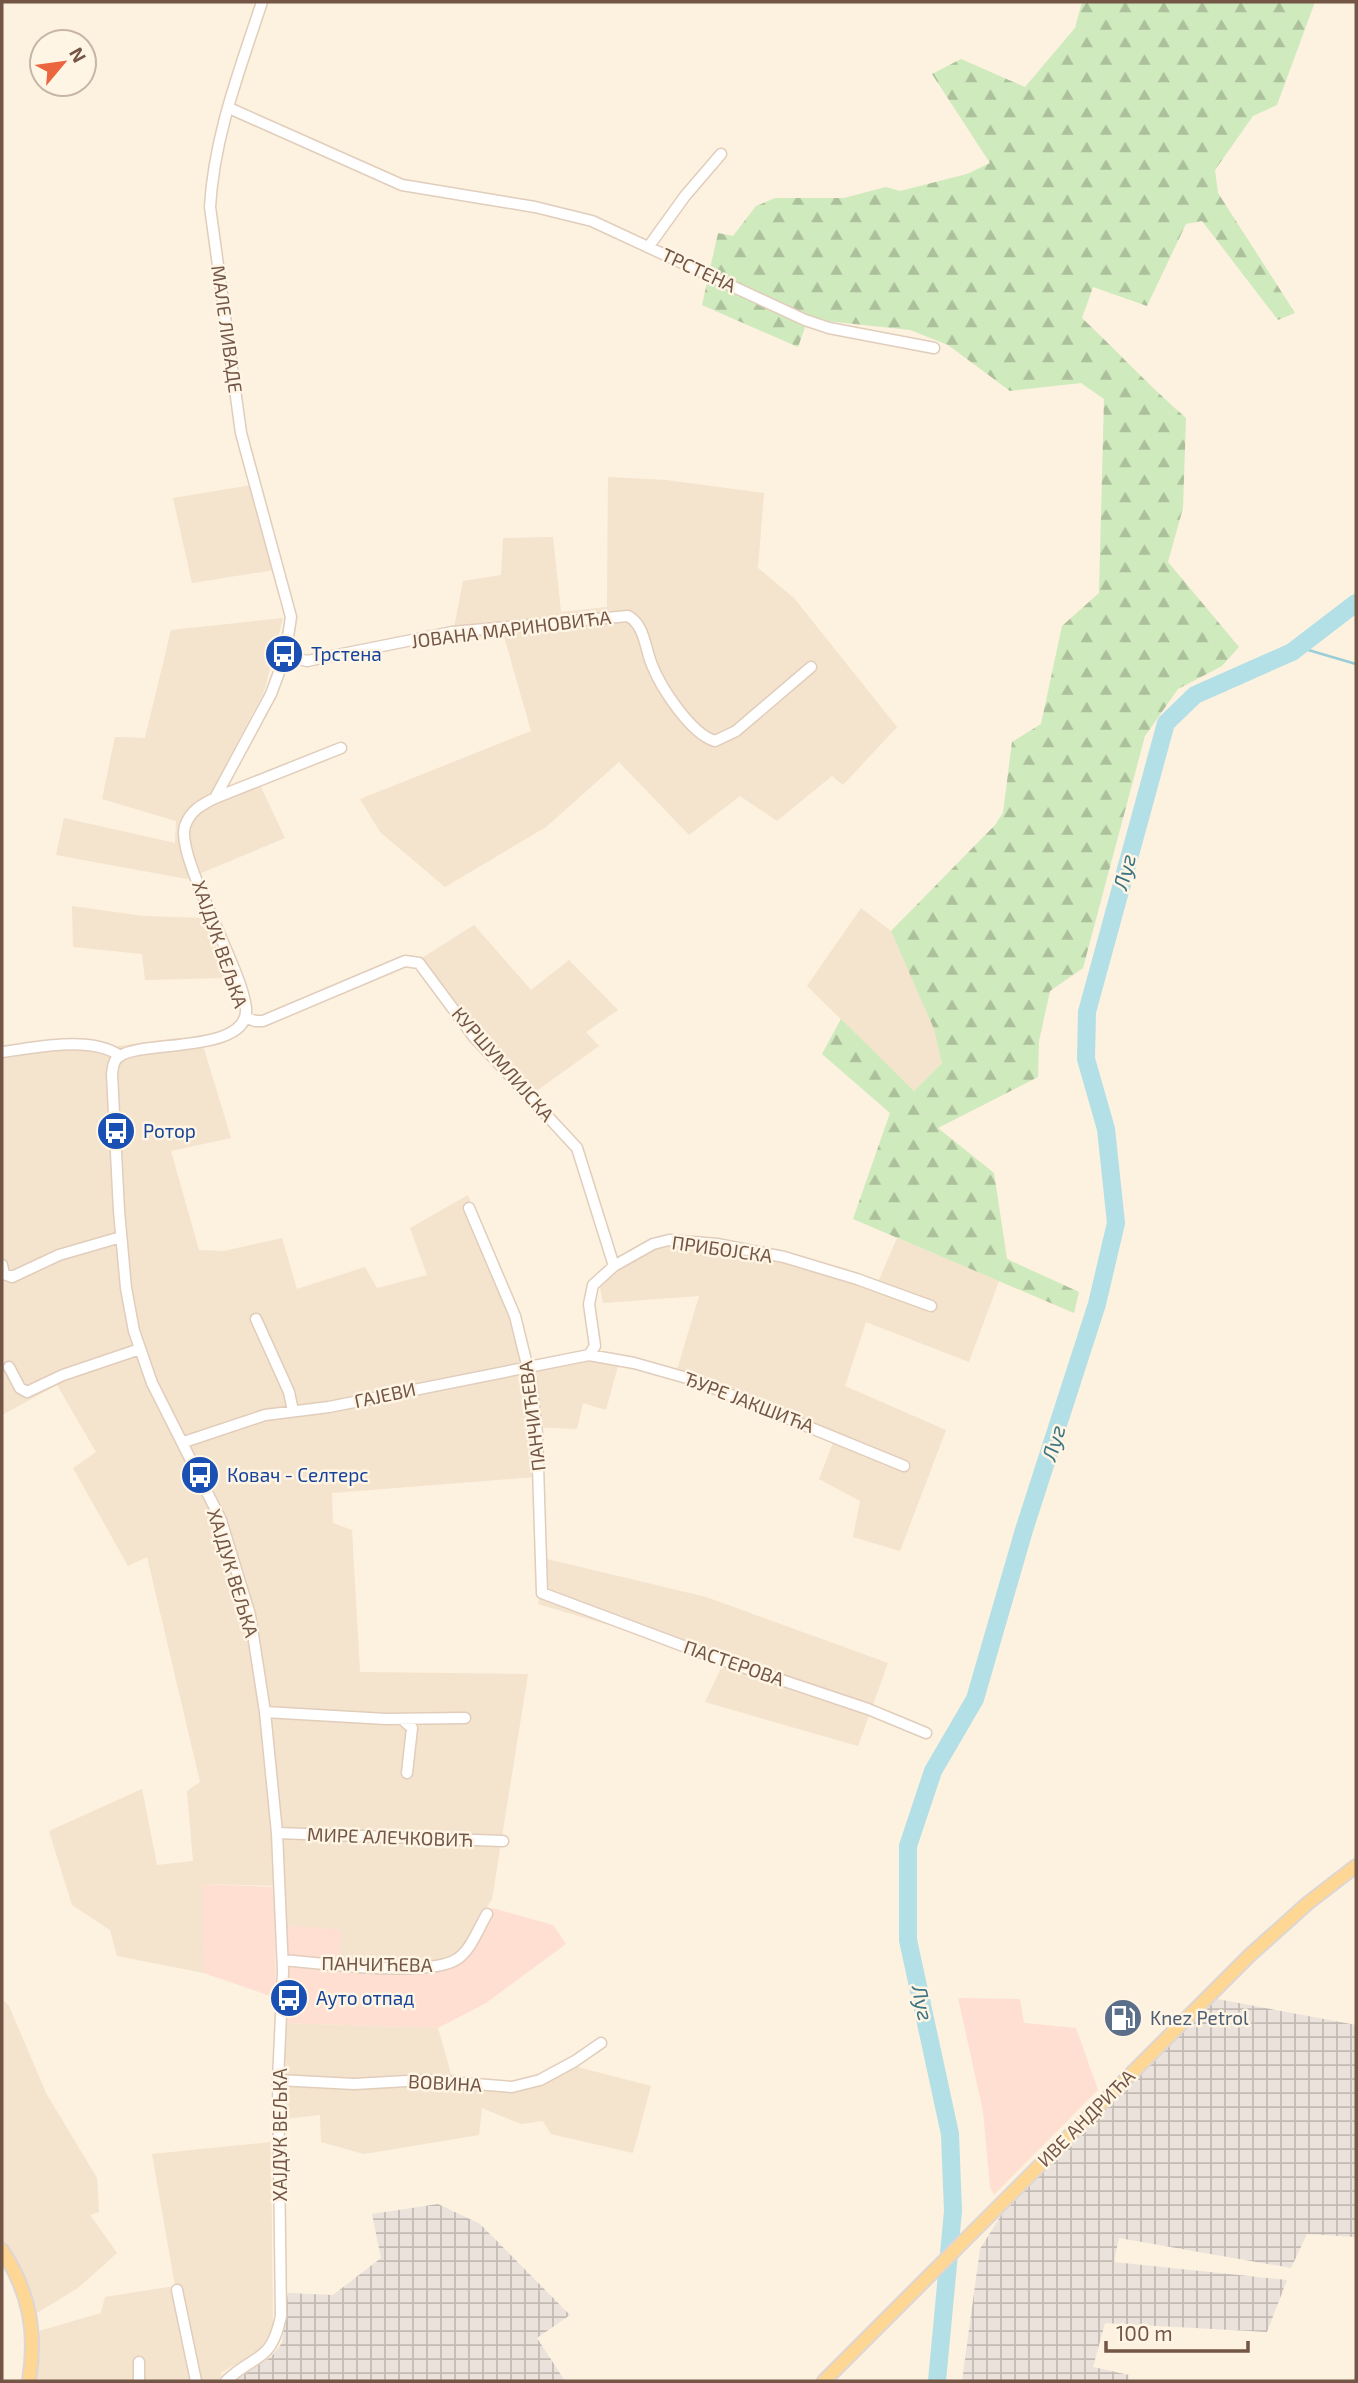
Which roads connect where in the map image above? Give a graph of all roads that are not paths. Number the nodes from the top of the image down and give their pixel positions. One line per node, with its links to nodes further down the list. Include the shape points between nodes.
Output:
1 (262, 2): 2 (street, МАЛЕ ЛИВАДЕ)
2 (229, 108): 4 (street, ТРСТЕНА, via 402,185 558,212 593,221); 6 (street, МАЛЕ ЛИВАДЕ, via 214,161 210,207 241,433 290,606)
3 (721, 154): 4 (street)
4 (649, 246): 5 (street, ТРСТЕНА, via 805,320)
5 (934, 348)
6 (285, 656): 7 (street, ЈОВАНА МАРИНОВИЋА, via 307,661 452,632 628,616 640,629 651,664 668,695 704,736 715,741 736,731); 9 (street, ХАЈДУК ВЕЉКА, via 256,727)
7 (811, 667)
8 (341, 748): 9 (street, ХАЈДУК ВЕЉКА)
9 (215, 798): 10 (street, ХАЈДУК ВЕЉКА, via 190,816 185,839 242,994)
10 (245, 1017): 12 (street, ХАЈДУК ВЕЉКА, via 227,1034); 16 (street, КУРШУМЛИЈСКА, via 263,1021 405,961 419,963 474,1037 577,1149)
11 (2, 1052): 12 (street, via 62,1044 110,1048)
12 (120, 1056): 14 (street, ХАЈДУК ВЕЉКА, via 112,1074)
13 (468, 1208): 21 (street, ПАНЧИЋЕВА, via 515,1316)
14 (121, 1237): 15 (street, via 59,1255 12,1278 4,1274); 19 (street, ХАЈДУК ВЕЉКА, via 126,1288)
15 (2, 1265)
16 (614, 1266): 17 (street, ПРИБОЈСКА, via 663,1241 717,1244 821,1267); 20 (street, ПРИБОЈСКА, via 597,1278 589,1293 595,1339)
17 (931, 1306)
18 (256, 1319): 23 (street)
19 (140, 1349): 22 (street, via 27,1392); 24 (street, ХАЈДУК ВЕЉКА, via 152,1383)
20 (589, 1354): 21 (street, ГАЈЕВИ); 25 (street, ЂУРЕ ЈАКШИЋА, via 694,1380)
21 (526, 1366): 23 (street, ГАЈЕВИ); 26 (street, ПАНЧИЋЕВА, via 537,1434)
22 (9, 1367)
23 (293, 1411): 24 (street, ГАЈЕВИ, via 265,1415)
24 (184, 1442): 27 (street, ХАЈДУК ВЕЉКА, via 220,1520 250,1615)
25 (904, 1466)
26 (542, 1593): 30 (street, ПАСТЕРОВА)
27 (265, 1712): 29 (street); 32 (street, ХАЈДУК ВЕЉКА)
28 (465, 1718): 29 (street)
29 (402, 1719): 31 (street, via 412,1728)
30 (926, 1733)
31 (407, 1773)
32 (277, 1833): 33 (street, МИРЕ АЛЕЧКОВИЋ); 36 (street, ХАЈДУК ВЕЉКА)
33 (503, 1841)
34 (1356, 1866): 46 (main road, ИВЕ АНДРИЋА, via 1249,1956)
35 (487, 1914): 36 (street, ПАНЧИЋЕВА, via 465,1953 443,1966)
36 (282, 1960): 38 (street, ХАЈДУК ВЕЉКА)
37 (601, 2043): 38 (street, ВОВИНА, via 540,2080 512,2087 433,2080 354,2084)
38 (278, 2080): 45 (street, ХАЈДУК ВЕЉКА, via 281,2316 276,2340 263,2357)
39 (2, 2250): 42 (main road, via 28,2303 33,2344)
40 (177, 2290): 44 (street)
41 (139, 2362): 43 (street)
42 (29, 2381)
43 (139, 2381)
44 (196, 2381)
45 (226, 2381)
46 (824, 2381)

